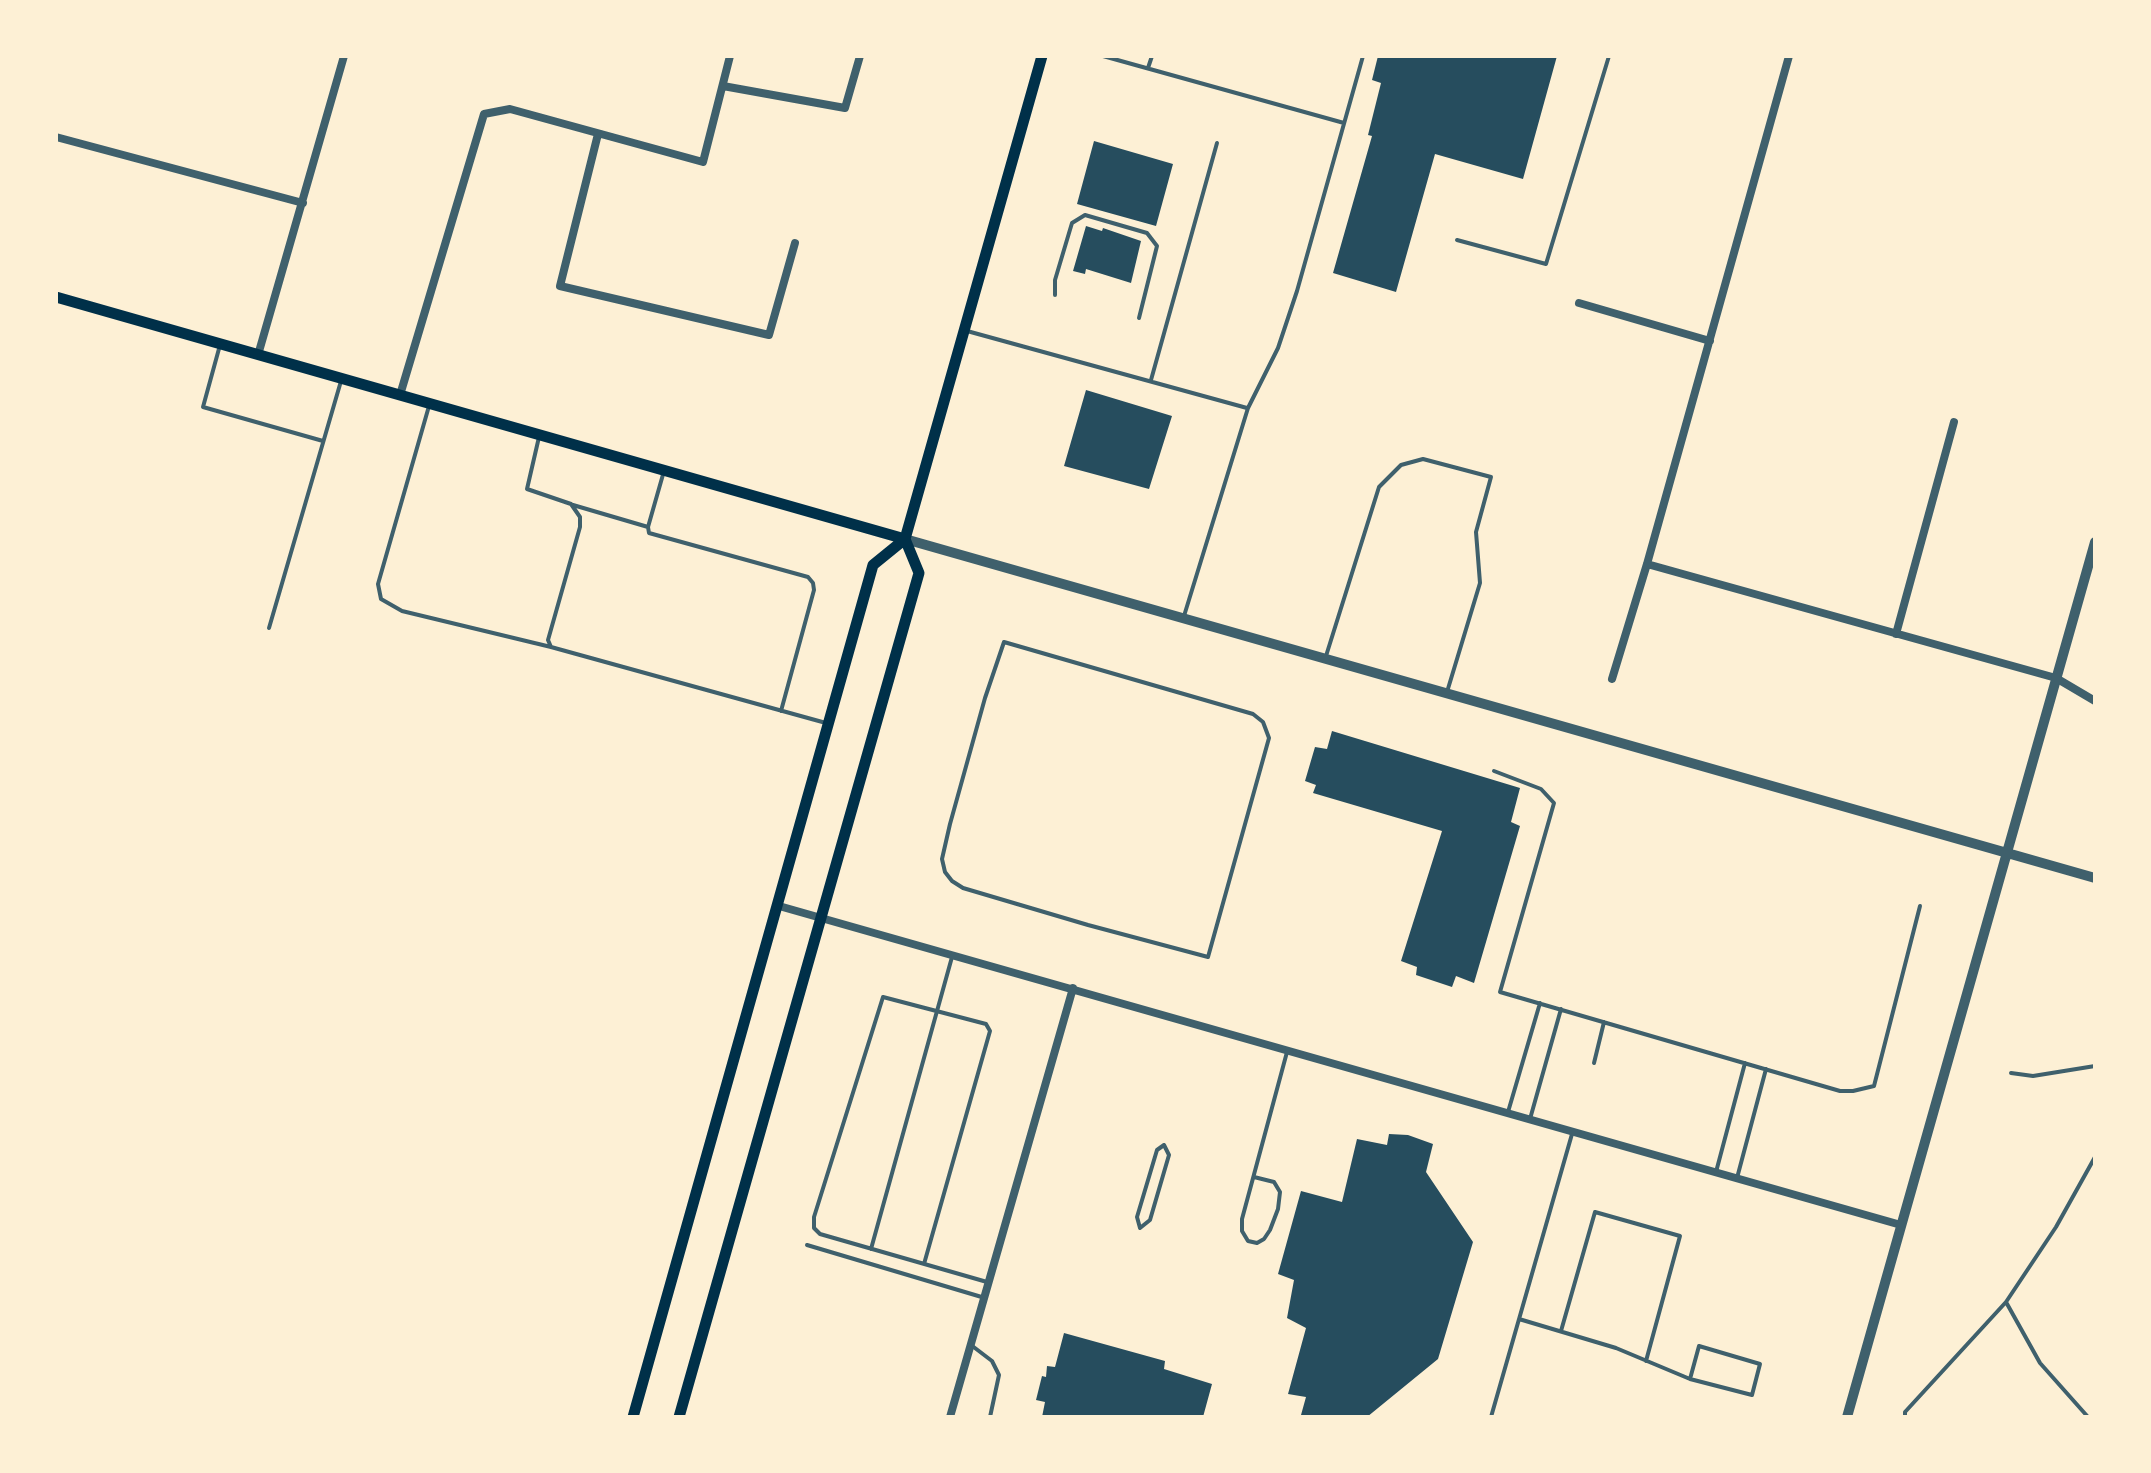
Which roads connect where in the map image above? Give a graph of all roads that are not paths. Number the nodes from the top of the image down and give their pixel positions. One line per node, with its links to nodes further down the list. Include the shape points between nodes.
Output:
1 (344, 56): 16 (street)
2 (730, 56): 11 (street)
3 (860, 56): 11 (street, via 845,108)
4 (1042, 56): 23 (main road)
5 (1103, 56): 10 (lane)
6 (1152, 56): 10 (lane)
7 (1363, 56): 12 (lane)
8 (1609, 56): 17 (lane, via 1546,264)
9 (1789, 56): 24 (street)
10 (1148, 68): 12 (lane)
11 (723, 86): 13 (street, via 703,162)
12 (1344, 123): 31 (lane, via 1278,348)
13 (598, 134): 18 (street, via 560,286 769,335); 29 (street, via 510,109 484,114)
14 (56, 137): 16 (street)
15 (1217, 143): 28 (lane)
16 (303, 203): 26 (street)
17 (1457, 240)
18 (795, 243)
19 (1055, 295): 22 (lane, via 1072,223 1085,215 1147,233 1157,246)
20 (56, 297): 25 (main road)
21 (1579, 303): 24 (street)
22 (1139, 318)
23 (964, 330): 28 (lane); 38 (main road)
24 (1710, 341): 40 (street)
25 (220, 344): 26 (main road); 34 (lane, via 203,407)
26 (258, 355): 27 (main road)
27 (342, 378): 29 (main road); 34 (lane)
28 (1150, 381): 31 (lane)
29 (400, 395): 30 (main road)
30 (430, 403): 33 (main road); 44 (lane, via 378,584 381,599 402,611)
31 (1248, 408): 41 (lane)
32 (1954, 422): 43 (street)
33 (539, 435): 35 (main road); 36 (lane, via 527,489)
34 (323, 441): 42 (lane)
35 (665, 470): 37 (lane); 38 (main road)
36 (571, 504): 37 (lane); 44 (lane, via 580,527 548,640)
37 (648, 527): 51 (lane, via 649,533 808,577 813,583)
38 (905, 539): 41 (street); 52 (main road, via 873,565); 58 (main road, via 919,573)
39 (2095, 542): 47 (street)
40 (1647, 564): 43 (street); 48 (street)
41 (1184, 619): 45 (street)
42 (269, 628)
43 (1896, 634): 47 (street)
44 (551, 647): 51 (lane)
45 (1325, 658): 49 (street); 49 (lane, via 1379,487 1401,465 1423,459 1491,477 1476,532 1480,583)
46 (1120, 675): 46 (lane, via 1004,642 950,824 942,859 945,872 963,888 1208,957 1267,730 1253,714)
47 (2056, 678): 50 (street); 54 (street)
48 (1612, 679)
49 (1446, 693): 54 (street)
50 (2095, 701)
51 (781, 711): 52 (lane)
52 (829, 724): 56 (main road)
53 (1494, 771): 61 (lane, via 1541,789 1554,803 1500,992)
54 (2008, 853): 55 (street); 79 (street)
55 (2095, 878)
56 (779, 906): 58 (street); 92 (main road)
57 (1920, 906): 69 (lane, via 1874,1086 1840,1091)
58 (822, 917): 59 (street); 93 (main road)
59 (952, 954): 60 (street); 63 (lane)
60 (1073, 988): 65 (street); 83 (street)
61 (1540, 1003): 62 (lane); 71 (lane)
62 (1561, 1009): 64 (lane); 72 (lane)
63 (938, 1011): 81 (lane); 81 (lane, via 883,997 814,1217 820,1234); 82 (lane, via 986,1024 990,1031)
64 (1604, 1022): 66 (lane); 67 (lane)
65 (1288, 1050): 71 (street); 77 (lane)
66 (1594, 1063)
67 (1745, 1063): 69 (lane); 76 (lane)
68 (2095, 1066): 70 (lane, via 2033,1076)
69 (1766, 1069): 78 (lane)
70 (2011, 1073)
71 (1508, 1113): 72 (street)
72 (1530, 1119): 73 (street)
73 (1573, 1131): 76 (street); 86 (lane)
74 (1164, 1145): 74 (lane, via 1157,1150 1137,1217 1140,1228 1150,1220 1169,1155)
75 (2095, 1157): 85 (lane)
76 (1716, 1172): 78 (street)
77 (1254, 1177): 77 (lane, via 1242,1231 1248,1241 1257,1243 1270,1230 1280,1192 1274,1182)
78 (1737, 1178): 79 (street)
79 (1901, 1225): 97 (street)
80 (807, 1245): 84 (lane)
81 (871, 1249): 82 (lane)
82 (924, 1264): 83 (lane)
83 (989, 1283): 84 (street)
84 (985, 1298): 88 (street)
85 (2006, 1302): 91 (lane); 98 (lane, via 2040,1363)
86 (1519, 1319): 87 (lane); 96 (lane)
87 (1561, 1331): 89 (lane); 89 (lane, via 1595,1212 1680,1236)
88 (971, 1345): 94 (street); 95 (lane, via 992,1361 999,1375)
89 (1646, 1362): 90 (lane)
90 (1690, 1379): 90 (lane, via 1752,1395 1760,1364 1699,1346)
91 (1905, 1415)
92 (633, 1417)
93 (679, 1417)
94 (950, 1417)
95 (990, 1417)
96 (1491, 1417)
97 (1847, 1417)
98 (2088, 1417)

